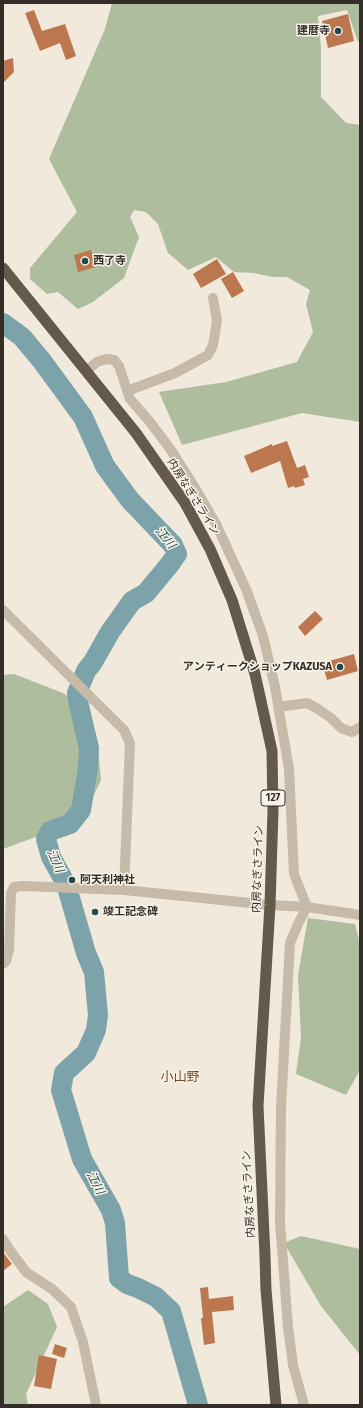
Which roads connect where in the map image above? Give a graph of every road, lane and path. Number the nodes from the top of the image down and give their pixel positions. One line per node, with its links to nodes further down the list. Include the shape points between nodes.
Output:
1 (3, 268): 3 (highway, 内房なぎさライン / 127)
2 (213, 298): 4 (street, via 217,321 213,345 208,355 175,373)
3 (86, 371): 4 (street, via 97,362 114,360 119,366); 9 (highway, 内房なぎさライン / 127, via 136,434 185,503 210,549 232,600 255,674 272,751)
4 (126, 390): 6 (street, via 130,399 150,422 183,469 216,524 233,559 263,636)
5 (3, 610): 8 (street, via 124,730 130,743)
6 (279, 707): 7 (street, via 306,703 331,718 341,728 352,732); 10 (street, via 289,769 294,874)
7 (360, 727)
8 (124, 890): 9 (street); 12 (street, via 14,887 11,893 9,950)
9 (270, 905): 10 (street); 15 (highway, 内房なぎさライン / 127, via 258,1106 266,1290)
10 (307, 907): 11 (street); 16 (street, via 290,943 281,1107 280,1222 288,1327 293,1365)
11 (360, 915)
12 (3, 964)
13 (3, 1239): 14 (street, via 26,1272 52,1289 71,1307 83,1342)
14 (96, 1405)
15 (276, 1405)
16 (304, 1405)

